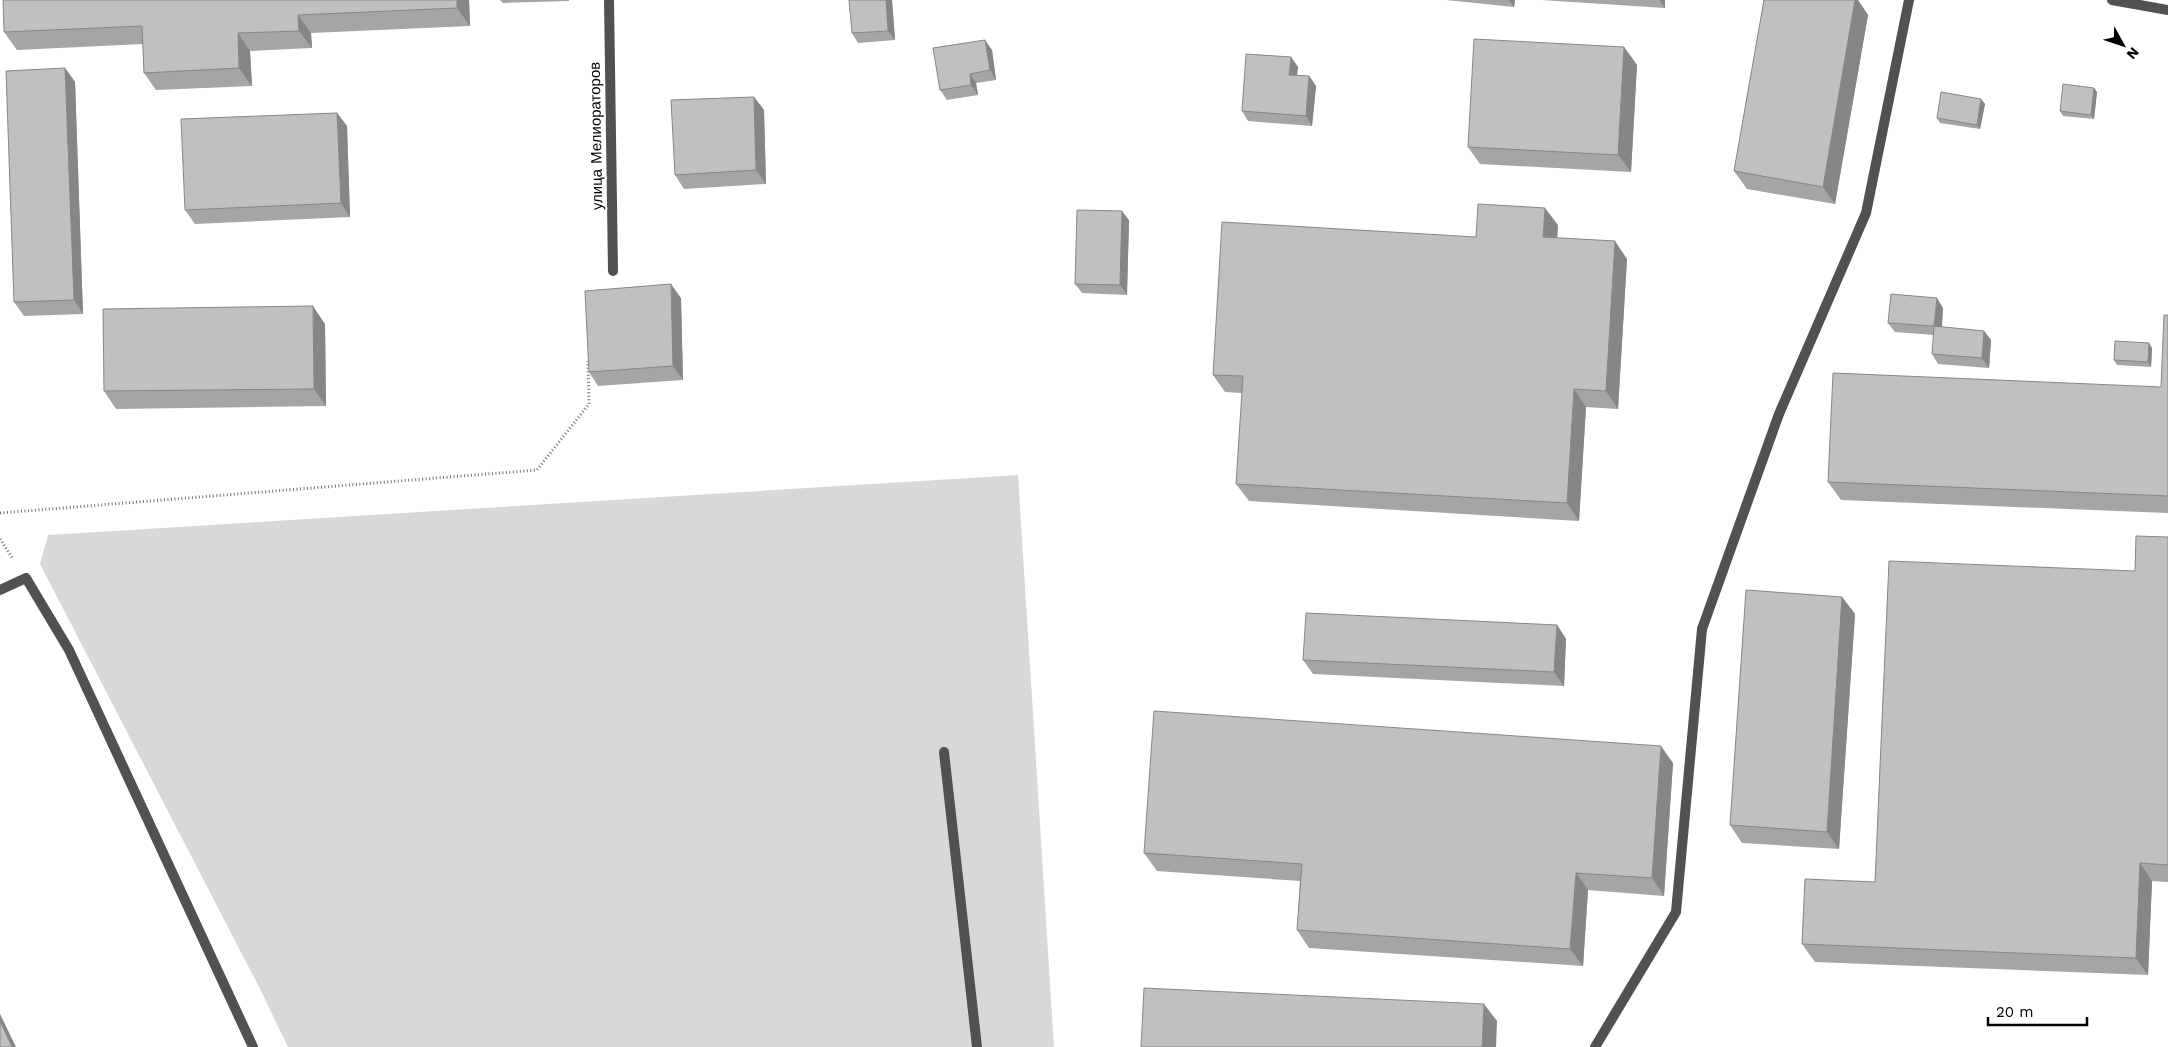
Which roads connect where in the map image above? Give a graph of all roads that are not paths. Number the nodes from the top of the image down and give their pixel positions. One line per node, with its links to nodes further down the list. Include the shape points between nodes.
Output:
1 (609, 0): 5 (street, улица Мелиораторов)
2 (1909, 0): 10 (street, via 1866,213 1779,414 1702,629 1676,912)
3 (2112, 0): 4 (street)
4 (2168, 10)
5 (613, 271)
6 (0, 590): 8 (street, via 26,578 69,650)
7 (944, 752): 9 (street)
8 (253, 1047)
9 (977, 1047)
10 (1595, 1047)

